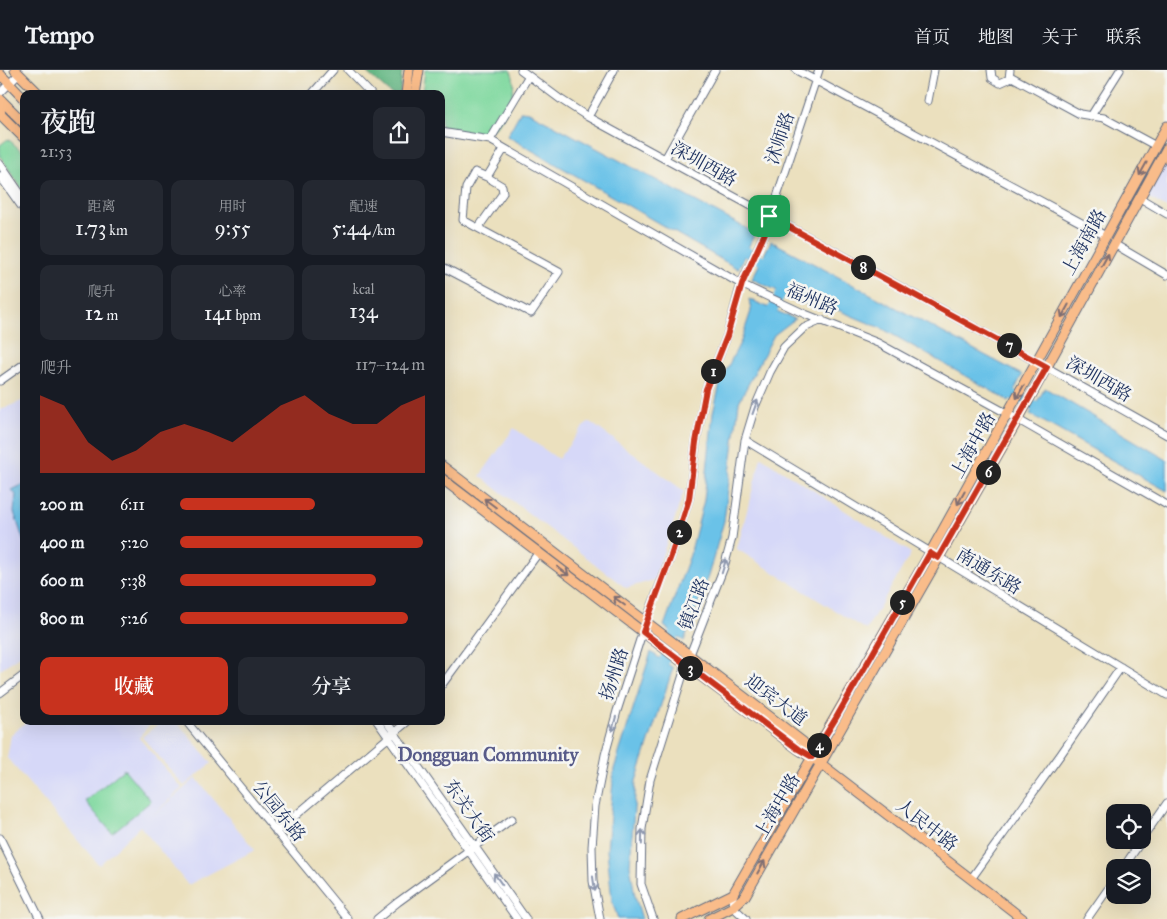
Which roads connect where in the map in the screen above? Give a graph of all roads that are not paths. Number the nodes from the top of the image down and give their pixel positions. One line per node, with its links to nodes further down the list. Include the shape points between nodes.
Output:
1 (333, 70): 20 (street)
2 (348, 70): 21 (street)
3 (409, 70): 22 (main road)
4 (419, 70): 23 (main road)
5 (521, 70): 16 (street, 深圳西路)
6 (614, 70): 30 (street)
7 (715, 70): 39 (street)
8 (796, 70): 17 (street)
9 (818, 70): 17 (street, 沭师路)
10 (934, 70): 27 (street)
11 (991, 70): 14 (street, via 992,78 997,82 1006,81)
12 (1120, 70): 29 (street)
13 (17, 72): 18 (street); 19 (main road)
14 (1010, 73): 29 (street, via 1080,114)
15 (0, 74): 18 (main road)
16 (528, 77): 30 (street, 深圳西路); 35 (street)
17 (815, 80): 47 (street, 沭师路); 49 (street)
18 (9, 84): 24 (street); 25 (main road)
19 (35, 90)
20 (316, 90)
21 (367, 90)
22 (406, 90)
23 (416, 90)
24 (0, 93)
25 (20, 95)
26 (0, 99): 31 (main road)
27 (928, 101)
28 (0, 109): 34 (main road, via 1,115)
29 (1091, 116): 36 (street, via 1104,118)
30 (588, 117): 39 (street, 深圳西路)
31 (20, 119)
32 (1167, 126): 36 (main road, 上海南路)
33 (445, 133): 35 (street, 福州路)
34 (20, 134)
35 (490, 140): 38 (street, 福州路)
36 (1156, 146): 49 (main road, 上海南路, one-way to 49)
37 (1167, 148): 44 (main road, 上海南路)
38 (504, 149): 42 (street); 53 (street, 福州路)
39 (665, 159): 47 (street, 深圳西路)
40 (0, 164): 43 (street)
41 (0, 176): 45 (street)
42 (487, 177): 48 (street, via 502,186 503,192); 48 (street, via 476,172 466,188 463,220)
43 (20, 193)
44 (1140, 198): 46 (street); 50 (main road, 上海南路)
45 (20, 204)
46 (1167, 214)
47 (769, 216): 53 (street, 扬州路, via 765,233); 55 (street, 深圳西路)
48 (478, 228): 51 (street, via 559,272 531,313)
49 (1106, 236): 55 (main road, 上海南路, one-way to 55)
50 (1114, 244): 52 (street); 57 (main road, 上海南路, one-way to 50)
51 (445, 268)
52 (1167, 275)
53 (742, 284): 54 (street, 福州路); 70 (street, 扬州路, via 727,336 706,389 689,499)
54 (822, 320): 61 (street, 福州路, via 878,343); 64 (street, 镇江路, one-way to 54, via 758,398 784,347 804,328)
55 (1038, 361): 57 (street, 深圳西路); 58 (main road, 上海南路)
56 (20, 367): 60 (street)
57 (1047, 367): 59 (main road, 上海南路); 63 (street, 深圳西路)
58 (1030, 374): 61 (main road, 上海中路, one-way to 61)
59 (1040, 380): 62 (main road, 上海中路)
60 (0, 381)
61 (1010, 412): 62 (street, 福州路); 69 (main road, 上海中路, one-way to 69)
62 (1019, 418): 67 (street, 福州路); 69 (main road, 上海中路)
63 (1167, 435)
64 (745, 440): 69 (street, 南通东路); 72 (street, 镇江路, one-way to 64, via 724,567 732,538)
65 (445, 468): 70 (main road, 迎宾大道, one-way to 65)
66 (445, 481): 68 (main road, 迎宾大道)
67 (1167, 506)
68 (539, 552): 71 (main road, 迎宾大道, one-way to 71); 76 (street)
69 (934, 555): 74 (street, 南通东路); 84 (main road, 上海中路); 85 (main road, 上海中路)
70 (646, 621): 71 (street, 扬州路); 72 (main road, 迎宾大道)
71 (643, 632): 73 (main road, 迎宾大道); 101 (street, 扬州路, one-way to 101, via 617,711 595,806 592,881)
72 (688, 653): 73 (street, 镇江路); 84 (main road, 迎宾大道, via 803,742)
73 (683, 663): 84 (main road, 迎宾大道); 102 (street, 镇江路, one-way to 73, via 641,884 642,829 650,780)
74 (1121, 667): 78 (street, 南通东路); 92 (street)
75 (20, 678): 77 (street)
76 (445, 681)
77 (0, 693)
78 (1167, 695)
79 (189, 725): 89 (street, 公园东路)
80 (381, 725): 83 (street, 东关大街)
81 (388, 725): 83 (street, 东关大街)
82 (403, 725): 83 (street)
83 (391, 734): 89 (street); 91 (street, 东关大街)
84 (812, 757): 85 (main road, 人民中路); 94 (main road, 上海中路)
85 (820, 763): 92 (main road, 人民中路); 95 (main road, 上海中路, one-way to 85, via 745,896)
86 (1167, 803): 88 (street)
87 (512, 819): 91 (street)
88 (1151, 827)
89 (276, 832): 97 (street, 公园东路)
90 (0, 838): 96 (street)
91 (472, 849): 98 (street); 99 (street, 东关大街); 100 (street, 东关大街, one-way to 91)
92 (971, 879): 106 (main road, 人民中路)
93 (1106, 892): 107 (street)
94 (733, 894): 95 (street); 103 (main road)
95 (733, 907): 104 (main road); 105 (street)
96 (40, 919)
97 (348, 919)
98 (377, 919)
99 (517, 919)
100 (526, 919)
101 (600, 919)
102 (653, 919)
103 (682, 919)
104 (709, 919)
105 (746, 919)
106 (1023, 919)
107 (1088, 919)

